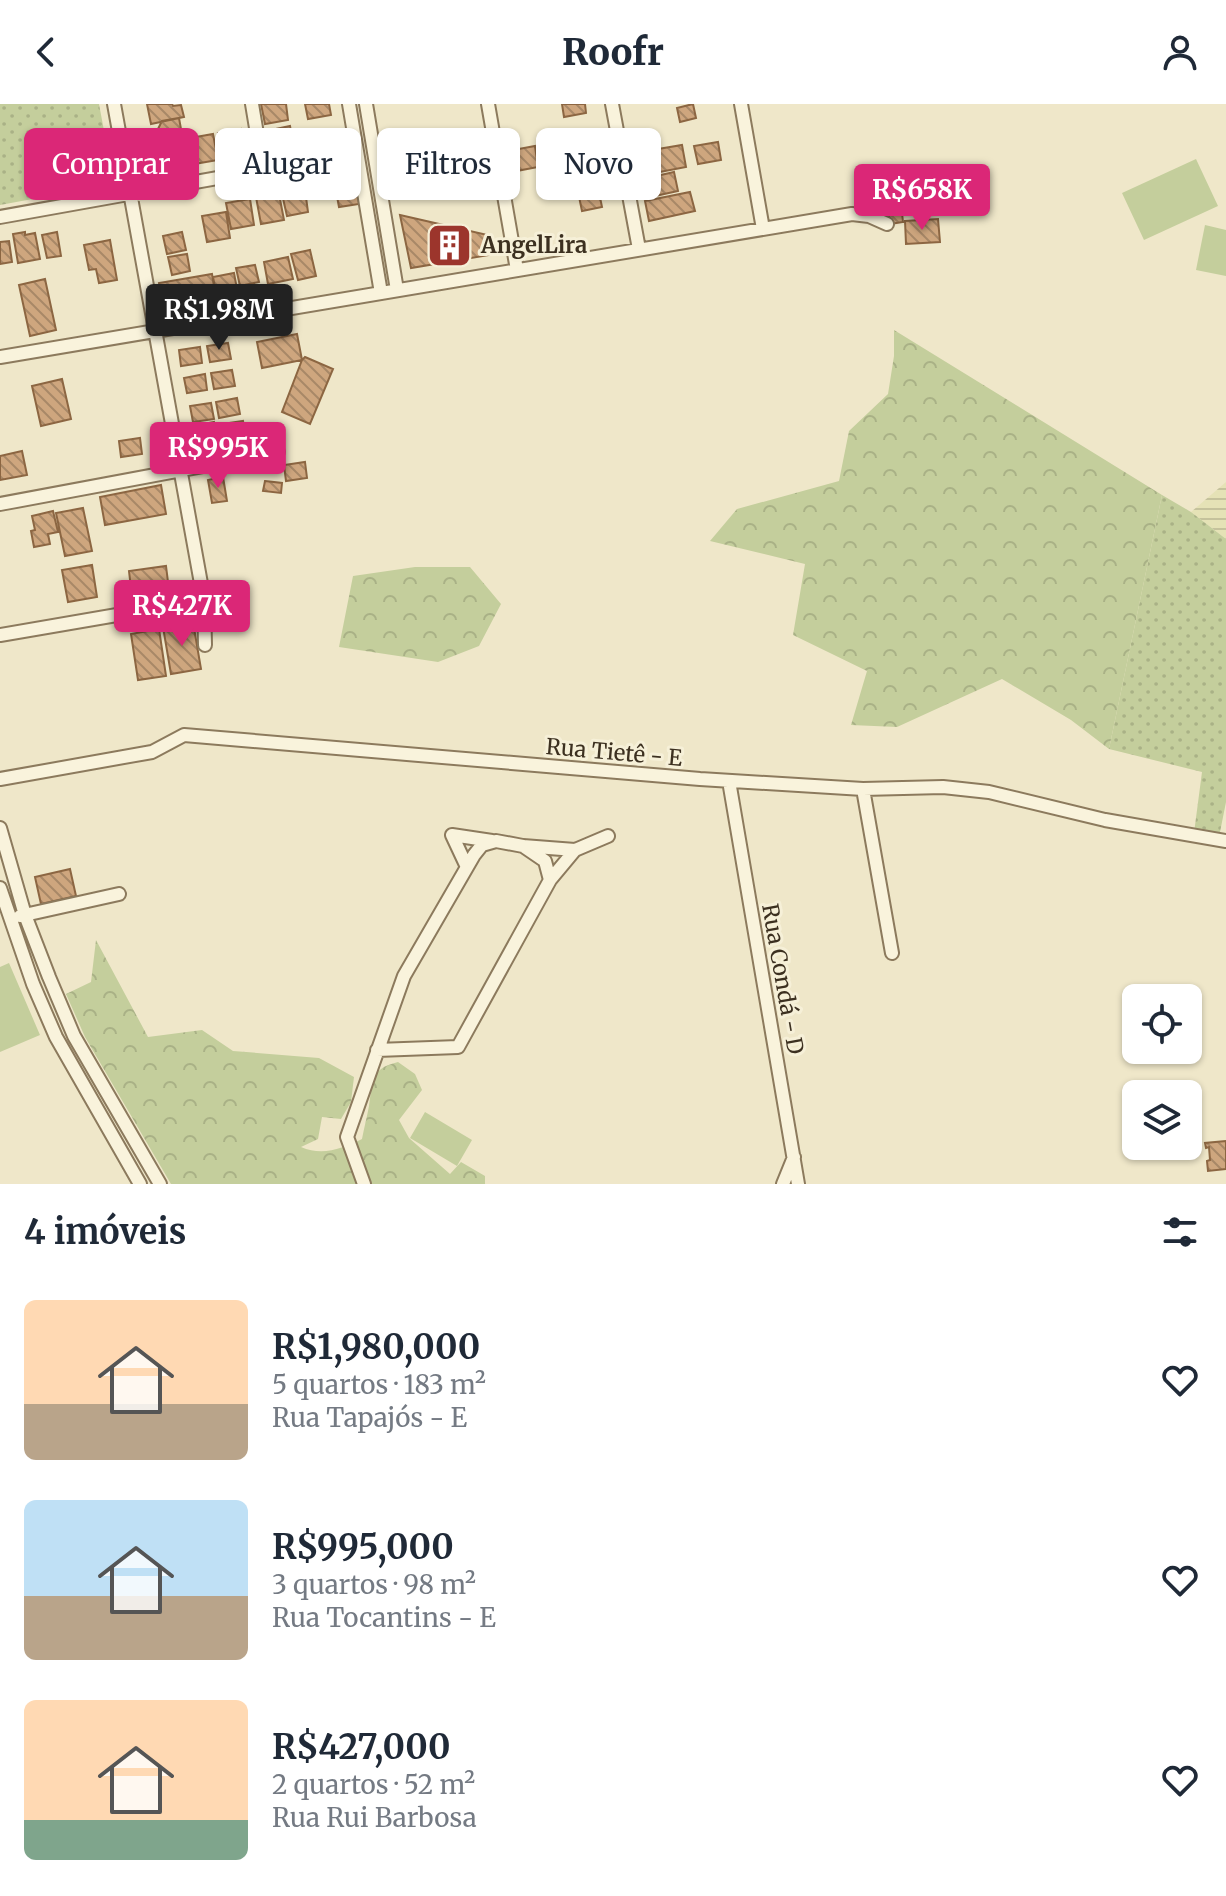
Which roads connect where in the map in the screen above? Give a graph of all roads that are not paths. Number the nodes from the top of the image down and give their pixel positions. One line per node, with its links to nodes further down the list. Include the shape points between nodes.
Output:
1 (114, 104): 8 (street)
2 (252, 104): 9 (street)
3 (349, 104): 10 (street)
4 (366, 104): 19 (street)
5 (488, 104): 18 (street)
6 (612, 104): 17 (street)
7 (741, 104): 16 (street)
8 (118, 128)
9 (256, 128)
10 (353, 128)
11 (361, 176): 20 (street)
12 (96, 200): 14 (street)
13 (131, 200): 21 (street)
14 (0, 217)
15 (887, 224): 16 (street, via 852,214)
16 (763, 229): 17 (street)
17 (639, 249): 18 (street)
18 (517, 270): 19 (street)
19 (397, 290): 20 (street)
20 (381, 293): 21 (street)
21 (155, 330): 22 (street); 24 (street)
22 (0, 357)
23 (278, 452): 24 (street)
24 (181, 469): 25 (street); 26 (street)
25 (0, 504)
26 (204, 600): 27 (street); 28 (street)
27 (0, 635)
28 (205, 645)
29 (0, 779): 30 (street, Rua Tietê - E, via 152,752 184,735)
30 (729, 781): 31 (street, Rua Tietê - E); 46 (street, Rua Condá - D)
31 (863, 789): 35 (street, Rua Tietê - E, via 989,792); 44 (street)
32 (0, 828): 42 (street)
33 (608, 836): 37 (street)
34 (496, 841): 36 (street); 38 (street, via 482,845); 38 (street, via 452,835)
35 (1226, 841)
36 (523, 846): 37 (street); 39 (street, via 545,861)
37 (575, 850): 39 (street)
38 (467, 867): 45 (street, via 404,976)
39 (550, 880): 45 (street, via 458,1047)
40 (0, 888): 43 (street)
41 (119, 894): 42 (street)
42 (25, 915): 43 (street); 48 (street, via 74,1036)
43 (10, 919): 47 (street, via 56,1037)
44 (892, 953)
45 (377, 1050): 49 (street, via 347,1137)
46 (794, 1157): 50 (street); 51 (street, Rua Condá - D)
47 (140, 1184)
48 (160, 1184)
49 (364, 1184)
50 (783, 1184)
51 (798, 1184)

